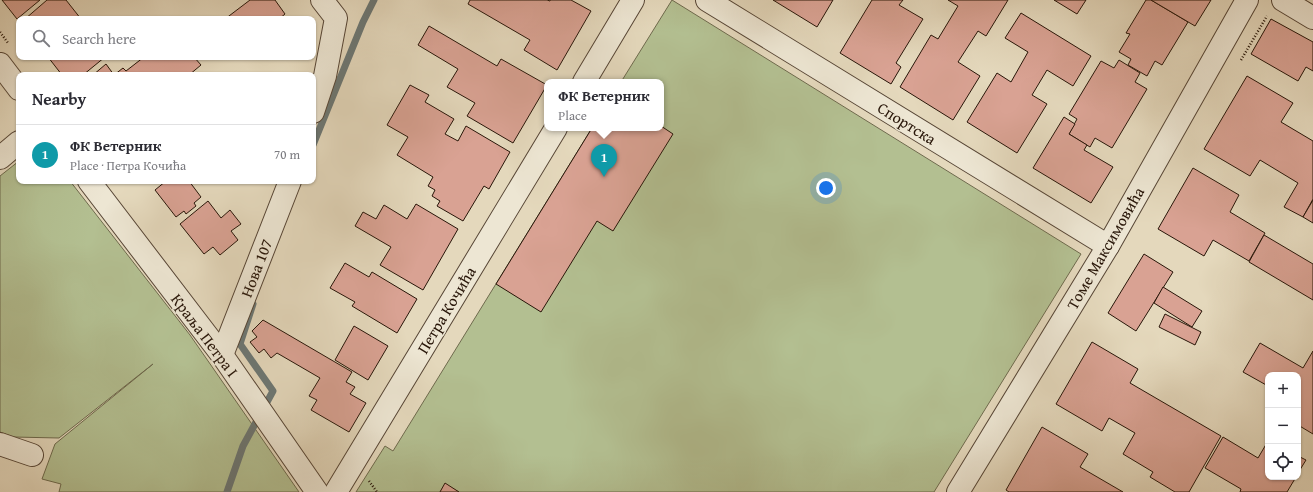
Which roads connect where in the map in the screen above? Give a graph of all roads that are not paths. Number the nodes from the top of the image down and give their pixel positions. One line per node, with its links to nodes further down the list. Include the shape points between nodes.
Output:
1 (322, 0): 10 (street, via 336,18 325,76)
2 (633, 0): 8 (street)
3 (707, 0): 16 (street, Спортска)
4 (1247, 0): 16 (street, Томе Максимовића)
5 (1283, 0): 6 (street)
6 (1313, 18)
7 (0, 64): 9 (street)
8 (586, 79)
9 (16, 85)
10 (316, 103)
11 (554, 131): 21 (street, Петра Кочића)
12 (16, 145): 13 (street)
13 (0, 158)
14 (91, 184): 17 (street, Краља Петра I)
15 (289, 184): 17 (street, Нова 107)
16 (1108, 246): 22 (street, Томе Максимовића)
17 (222, 355): 20 (street, Краља Петра I)
18 (0, 444): 19 (street)
19 (32, 456)
20 (317, 492)
21 (336, 492)
22 (958, 492)

